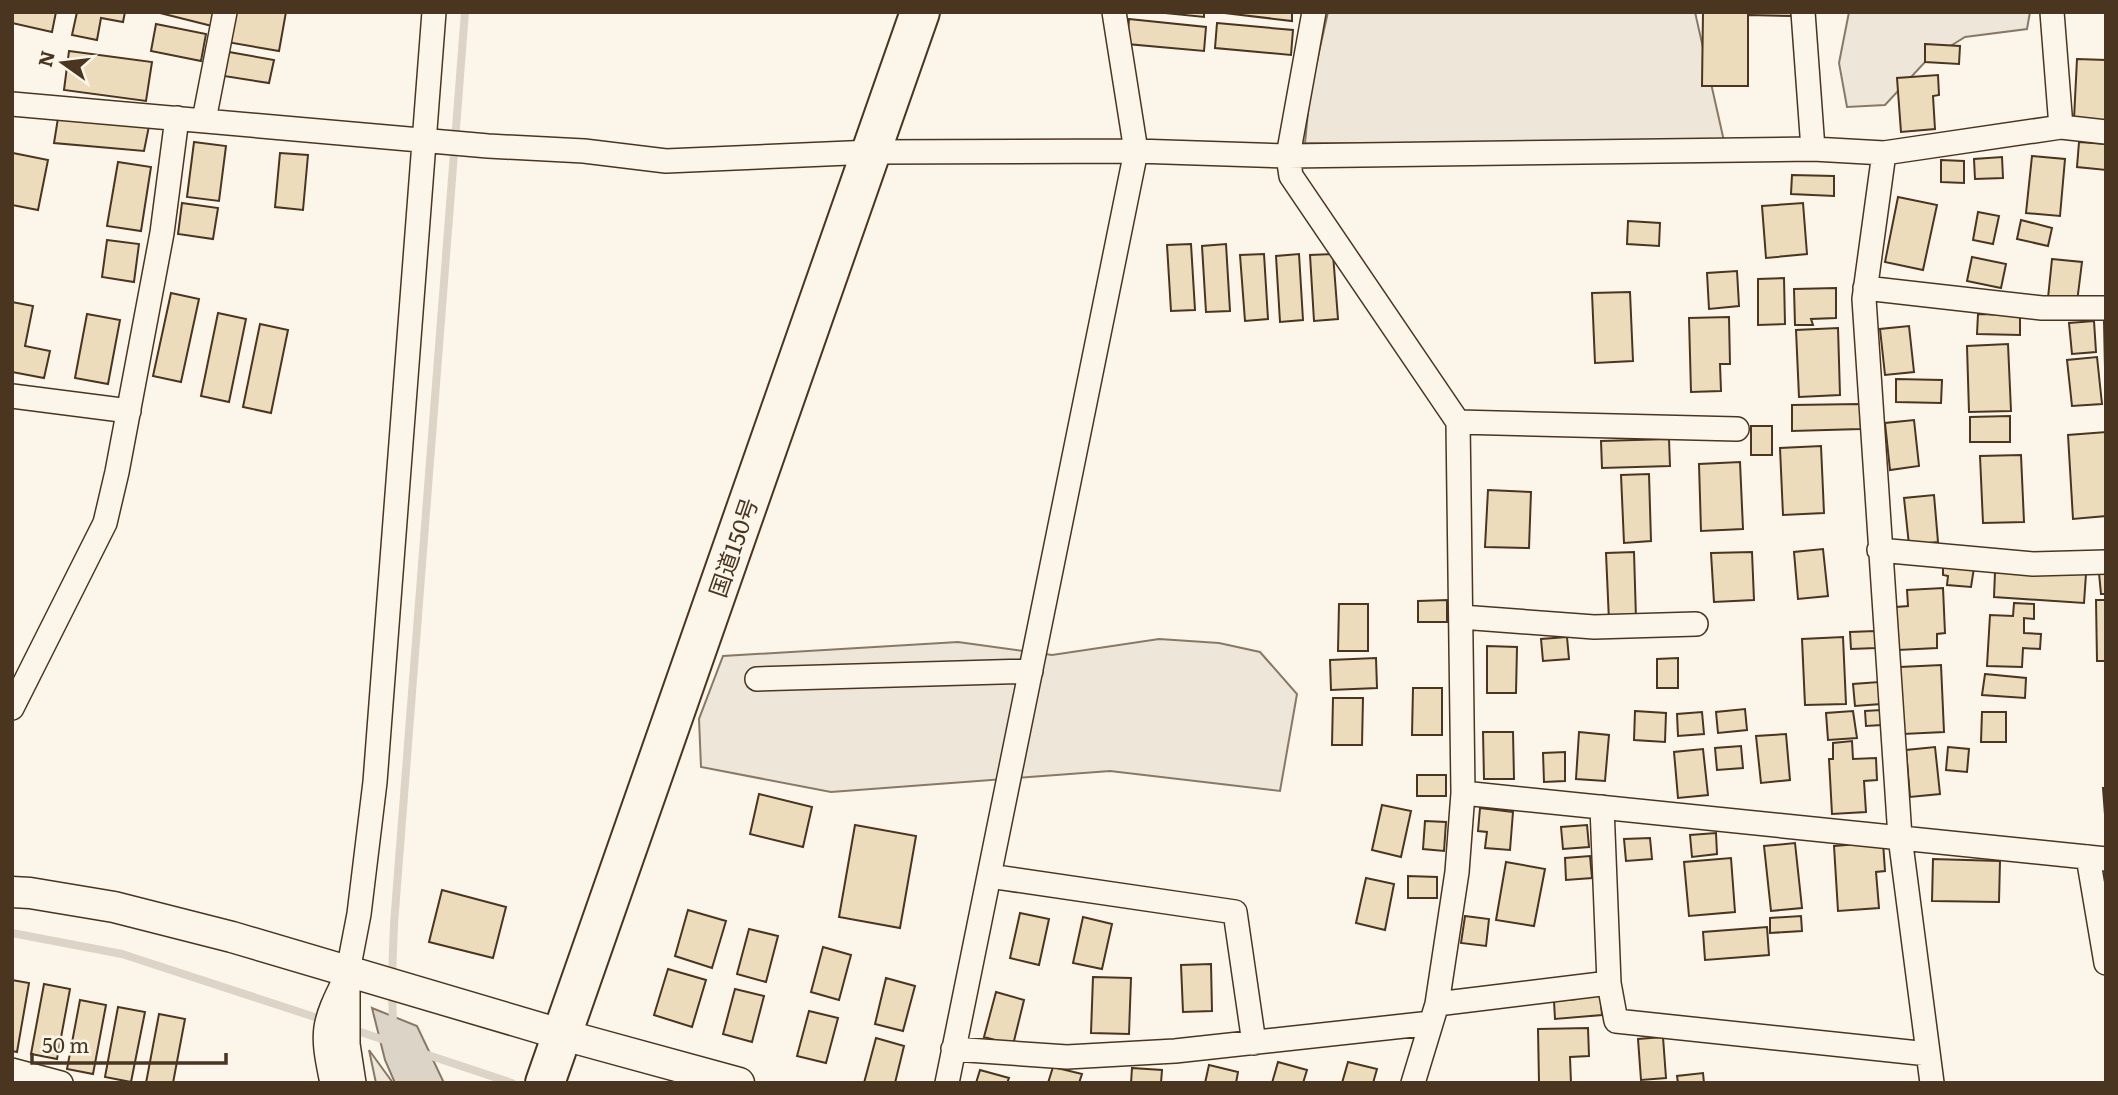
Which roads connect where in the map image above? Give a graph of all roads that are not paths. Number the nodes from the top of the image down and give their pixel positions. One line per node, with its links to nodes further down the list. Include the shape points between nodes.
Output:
1 (225, 12): 10 (street)
2 (434, 12): 13 (street)
3 (920, 12): 16 (highway, 国道150号)
4 (1114, 12): 15 (street)
5 (1314, 12): 18 (street)
6 (1802, 12): 14 (street)
7 (2052, 12): 11 (street)
8 (12, 104): 9 (street)
9 (177, 118): 10 (street); 22 (street, via 162,233)
10 (204, 120): 13 (street)
11 (2061, 127): 12 (street); 17 (street)
12 (2106, 132)
13 (424, 139): 16 (street, via 584,150 666,161); 39 (street)
14 (1813, 149): 17 (street); 18 (street)
15 (1136, 151): 16 (street); 18 (street); 29 (street)
16 (872, 152): 45 (highway, 国道150号)
17 (1884, 153): 19 (street)
18 (1288, 156): 23 (street, via 1291,176)
19 (1865, 288): 20 (street, via 2042,308); 25 (street)
20 (2106, 309)
21 (12, 397): 22 (street)
22 (129, 411): 31 (street, via 105,523)
23 (1458, 422): 24 (street); 27 (street)
24 (1737, 429)
25 (1879, 550): 26 (street, via 2033,564); 34 (street)
26 (2106, 562)
27 (1461, 617): 28 (street, via 1594,627); 32 (street)
28 (1696, 624)
29 (1031, 671): 30 (street); 36 (street)
30 (757, 679)
31 (15, 696)
32 (1463, 793): 33 (street); 41 (street, via 1457,872)
33 (1602, 807): 34 (street); 40 (street)
34 (1900, 837): 35 (street); 44 (street)
35 (2097, 858): 38 (street)
36 (989, 876): 42 (street, via 1236,912); 43 (street)
37 (12, 892): 39 (street, via 114,907)
38 (2106, 963)
39 (356, 973): 45 (street, via 412,988); 49 (street, via 330,1009 324,1031); 50 (street, via 348,1044)
40 (1609, 983): 41 (street); 44 (street, via 1616,1021)
41 (1434, 1014): 42 (street); 53 (street)
42 (1254, 1043): 43 (street, via 1067,1057)
43 (953, 1049): 52 (street)
44 (1928, 1054): 54 (street)
45 (553, 1056): 51 (street)
46 (12, 1070): 47 (street)
47 (34, 1079): 48 (street)
48 (61, 1083)
49 (332, 1083)
50 (354, 1083)
51 (738, 1083)
52 (947, 1083)
53 (1413, 1083)
54 (1932, 1083)

